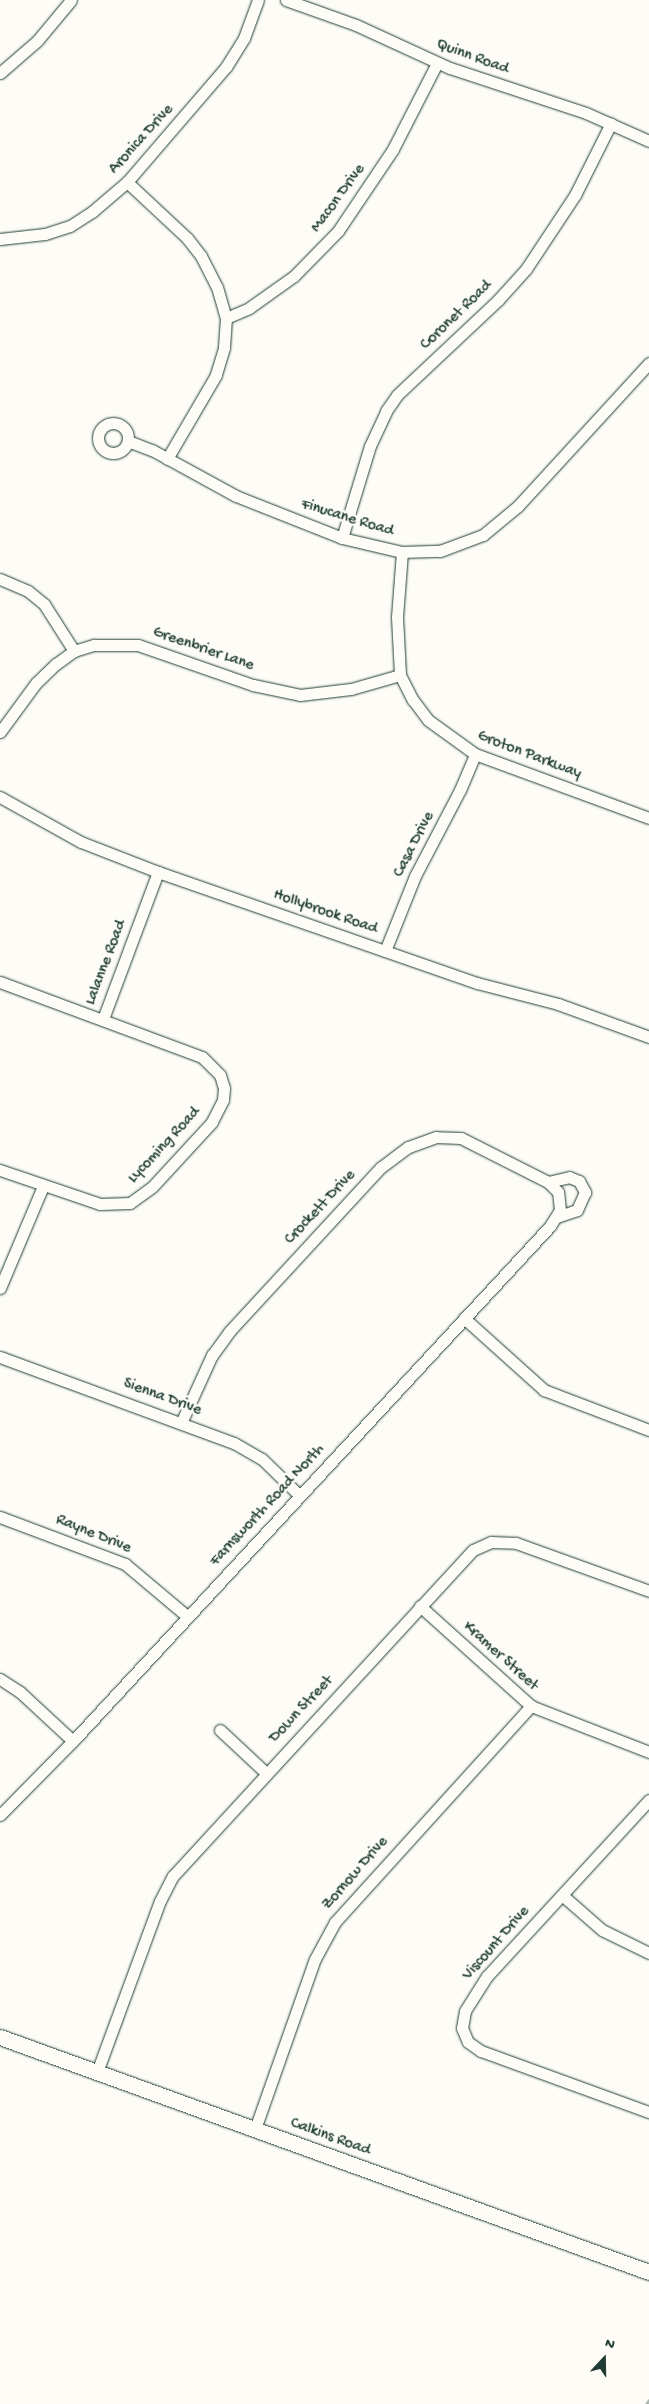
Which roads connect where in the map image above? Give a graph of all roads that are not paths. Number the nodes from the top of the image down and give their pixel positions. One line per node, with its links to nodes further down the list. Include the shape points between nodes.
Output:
1 (71, 0): 5 (street, via 37,41)
2 (258, 0): 8 (street, Aronica Drive, via 244,38 226,67)
3 (286, 0): 4 (street, Quinn Road, via 356,25)
4 (437, 63): 6 (street, Quinn Road); 10 (street, Macon Drive, via 393,149 338,231 294,276 248,308)
5 (0, 72)
6 (611, 123): 7 (street, Quinn Road); 14 (street, Coronet Road, via 575,195 526,269 498,300 397,395 386,411 370,446)
7 (649, 142)
8 (127, 182): 9 (street, Aronica Drive, via 70,226 45,234); 10 (street, via 202,256 217,287)
9 (0, 239)
10 (226, 318): 13 (street, via 224,348 216,375)
11 (649, 363): 15 (street, Finucane Road, via 500,523 483,535 440,551)
12 (128, 441): 13 (street, Finucane Road)
13 (167, 459): 14 (street, Finucane Road, via 236,496)
14 (342, 538): 15 (street, Finucane Road)
15 (402, 552): 18 (street, Groton Parkway, via 397,617)
16 (0, 579): 17 (street, via 19,586 40,601 53,615)
17 (74, 651): 18 (street, Greenbrier Lane, via 94,645 138,645 253,685 300,695 351,689); 19 (street, Greenbrier Lane, via 36,683)
18 (400, 675): 20 (street, Groton Parkway, via 428,720 459,746)
19 (0, 732)
20 (475, 754): 22 (street, Groton Parkway); 24 (street, Casa Drive, via 415,876)
21 (0, 798): 23 (street, Hollybrook Road, via 81,842)
22 (649, 818)
23 (158, 872): 24 (street, Hollybrook Road); 26 (street, Lalanne Road)
24 (385, 951): 27 (street, Hollybrook Road, via 477,983 558,1004)
25 (0, 982): 26 (street, Lalanne Road)
26 (103, 1019): 30 (street, Lycoming Road, via 202,1056 220,1075 223,1100 212,1122 152,1188 130,1203 100,1204)
27 (649, 1037)
28 (0, 1170): 30 (street, Lycoming Road)
29 (548, 1182): 31 (street, via 560,1197); 31 (street, via 569,1177 579,1181 585,1192 577,1210); 35 (street, Crockett Drive, via 461,1138 422,1141 394,1155 229,1332 212,1355)
30 (43, 1186): 32 (street)
31 (557, 1217): 33 (street, Farnsworth Road North)
32 (0, 1288)
33 (464, 1318): 36 (street, via 544,1390); 37 (street, Farnsworth Road North)
34 (0, 1357): 35 (street, Sienna Drive)
35 (181, 1423): 37 (street, Sienna Drive, via 254,1454)
36 (649, 1430)
37 (299, 1495): 41 (street, Farnsworth Road North)
38 (0, 1517): 41 (street, Rayne Drive, via 125,1564)
39 (649, 1591): 40 (street, Down Street, via 528,1546 499,1541 473,1550)
40 (420, 1606): 43 (street, Kramer Street); 47 (street, Down Street)
41 (188, 1617): 45 (street, Farnsworth Road North)
42 (0, 1679): 45 (street, via 24,1695)
43 (531, 1706): 46 (street, Kramer Street); 55 (street, Zornow Drive, via 335,1922 315,1959)
44 (220, 1730): 47 (street)
45 (73, 1741): 49 (street, Farnsworth Road North)
46 (649, 1752)
47 (266, 1773): 53 (street, Down Street, via 178,1869 167,1887)
48 (649, 1800): 50 (street, Viscount Drive)
49 (0, 1814)
50 (562, 1895): 51 (street, via 602,1930); 54 (street, Viscount Drive, via 474,1994 462,2020 463,2035 481,2051)
51 (649, 1953)
52 (0, 2037): 53 (main road, Calkins Road)
53 (97, 2072): 55 (main road, Calkins Road)
54 (649, 2112)
55 (255, 2129): 56 (main road, Calkins Road)
56 (649, 2272)

